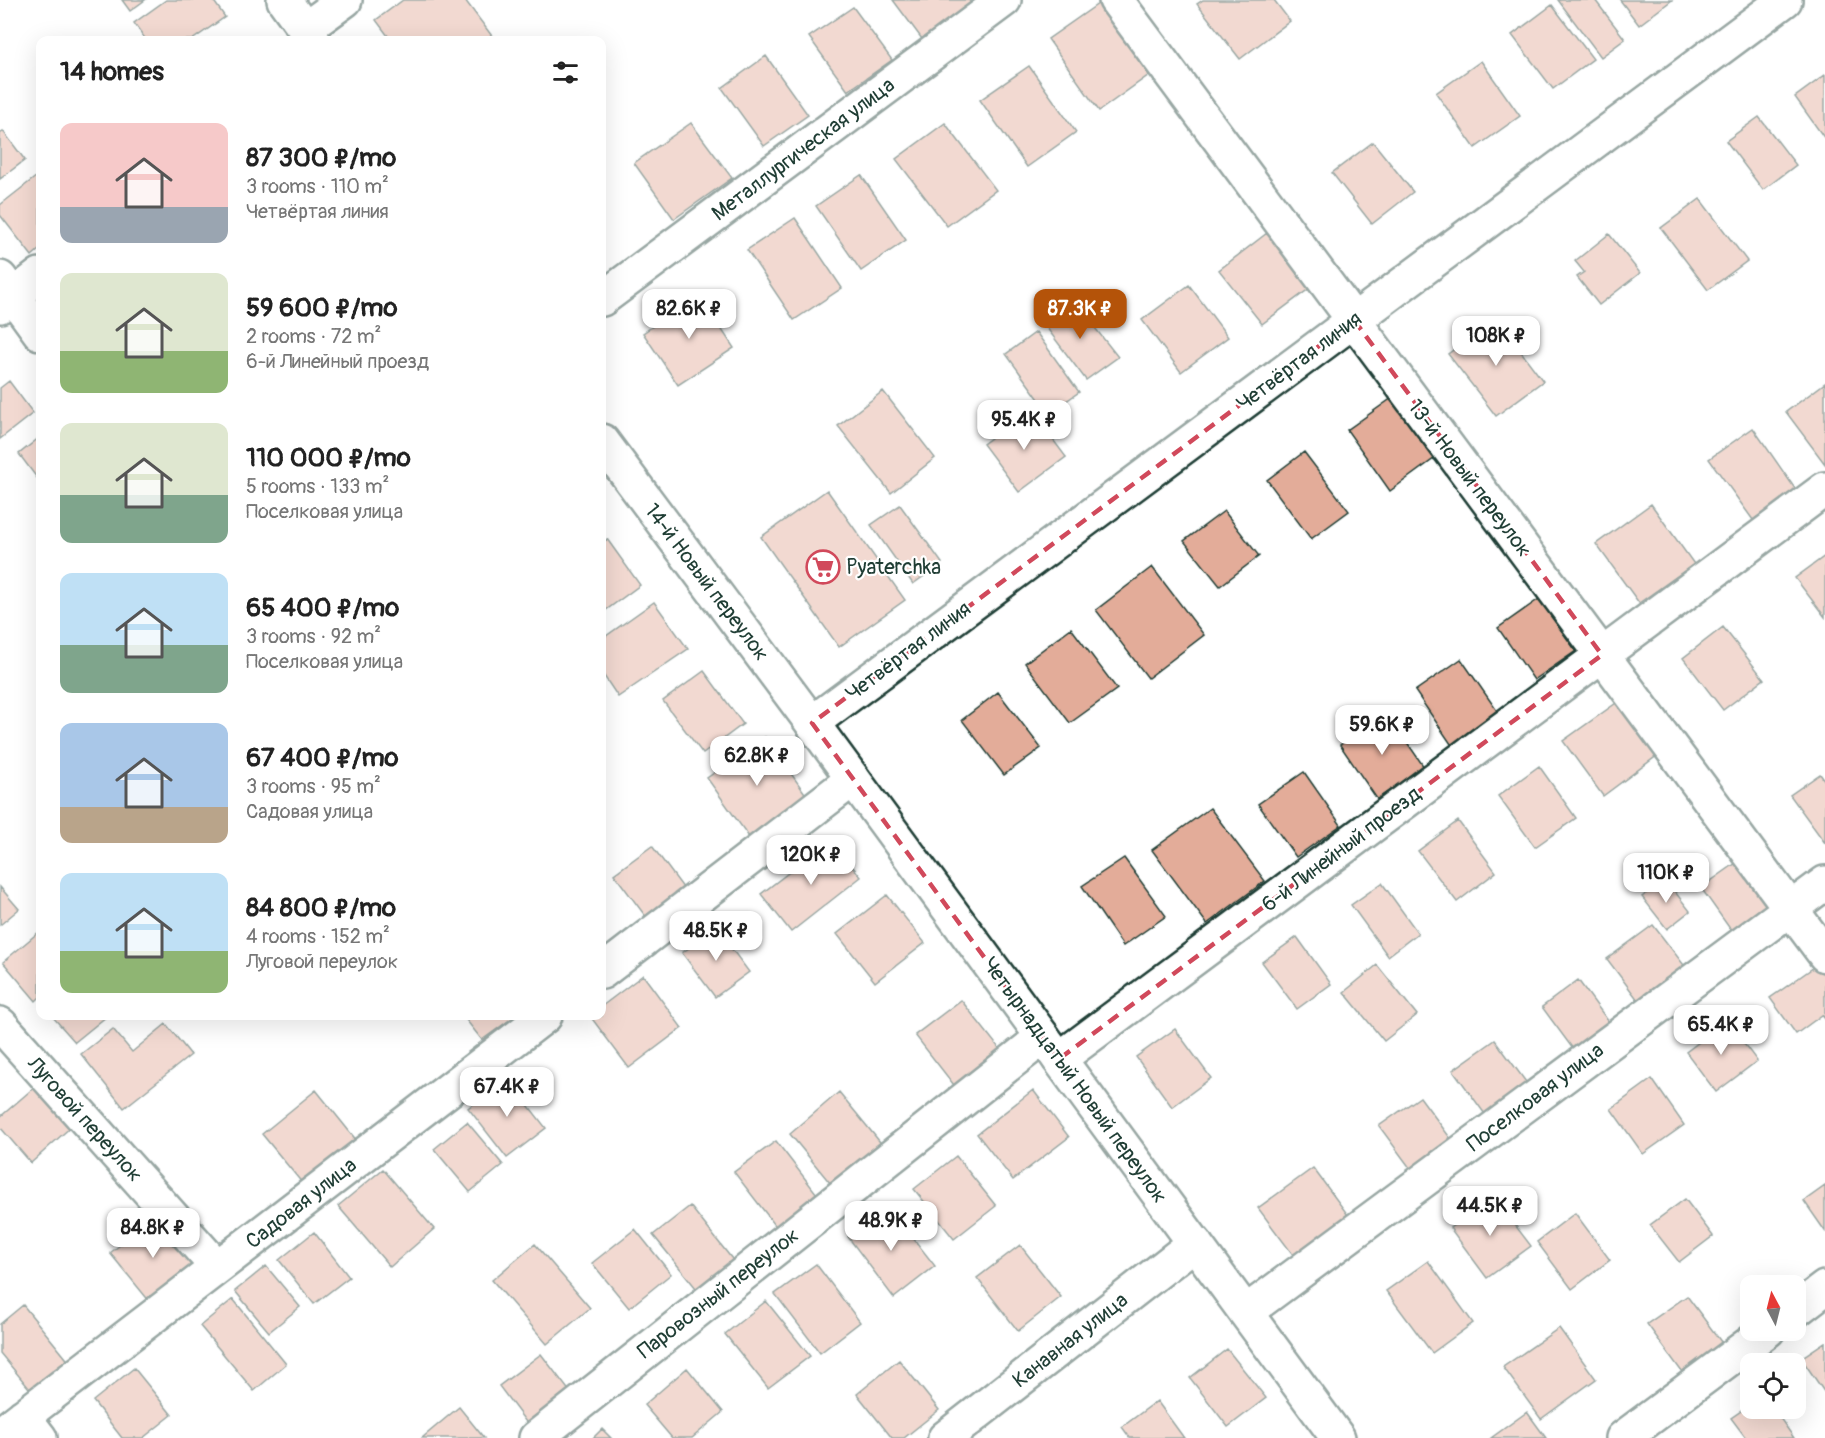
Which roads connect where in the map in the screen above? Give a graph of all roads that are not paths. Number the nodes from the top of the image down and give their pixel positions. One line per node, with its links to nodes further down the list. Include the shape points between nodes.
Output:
1 (284, 0): 6 (street)
2 (345, 0): 6 (street)
3 (1004, 0): 9 (street, Металлургическая улица)
4 (1116, 0): 10 (street, 13-й Новый переулок)
5 (1785, 0): 10 (street, Четвёртая линия)
6 (309, 35)
7 (36, 277): 8 (street)
8 (4, 293): 11 (street)
9 (606, 296)
10 (1354, 320): 14 (street, 13-й Новый переулок); 15 (street, Четвёртая линия)
11 (36, 329)
12 (606, 446): 15 (street, 14-й Новый переулок)
13 (1825, 489): 14 (street, 6-й Линейный проезд)
14 (1602, 655): 18 (street, 13-й Новый переулок); 23 (street, 6-й Линейный проезд)
15 (812, 723): 16 (street, Четырнадцатый Новый переулок)
16 (853, 779): 20 (street); 23 (street, Четырнадцатый Новый переулок)
17 (1825, 883): 18 (street, Поселковая улица)
18 (1790, 909): 19 (street, 13-й Новый переулок); 28 (street, Поселковая улица)
19 (1825, 956)
20 (606, 969)
21 (535, 1020): 25 (street, Садовая улица)
22 (0, 1024): 25 (street, Луговой переулок)
23 (1051, 1048): 24 (street, Четырнадцатый Новый переулок); 31 (street, Паровозный переулок)
24 (1195, 1243): 28 (street, Четырнадцатый Новый переулок); 32 (street, Канавная улица)
25 (217, 1267): 30 (street, Садовая улица)
26 (1825, 1288): 27 (street)
27 (1806, 1302)
28 (1246, 1312): 33 (street, Четырнадцатый Новый переулок)
29 (1753, 1341): 34 (street)
30 (21, 1430)
31 (536, 1438)
32 (945, 1438)
33 (1338, 1438)
34 (1623, 1438)

